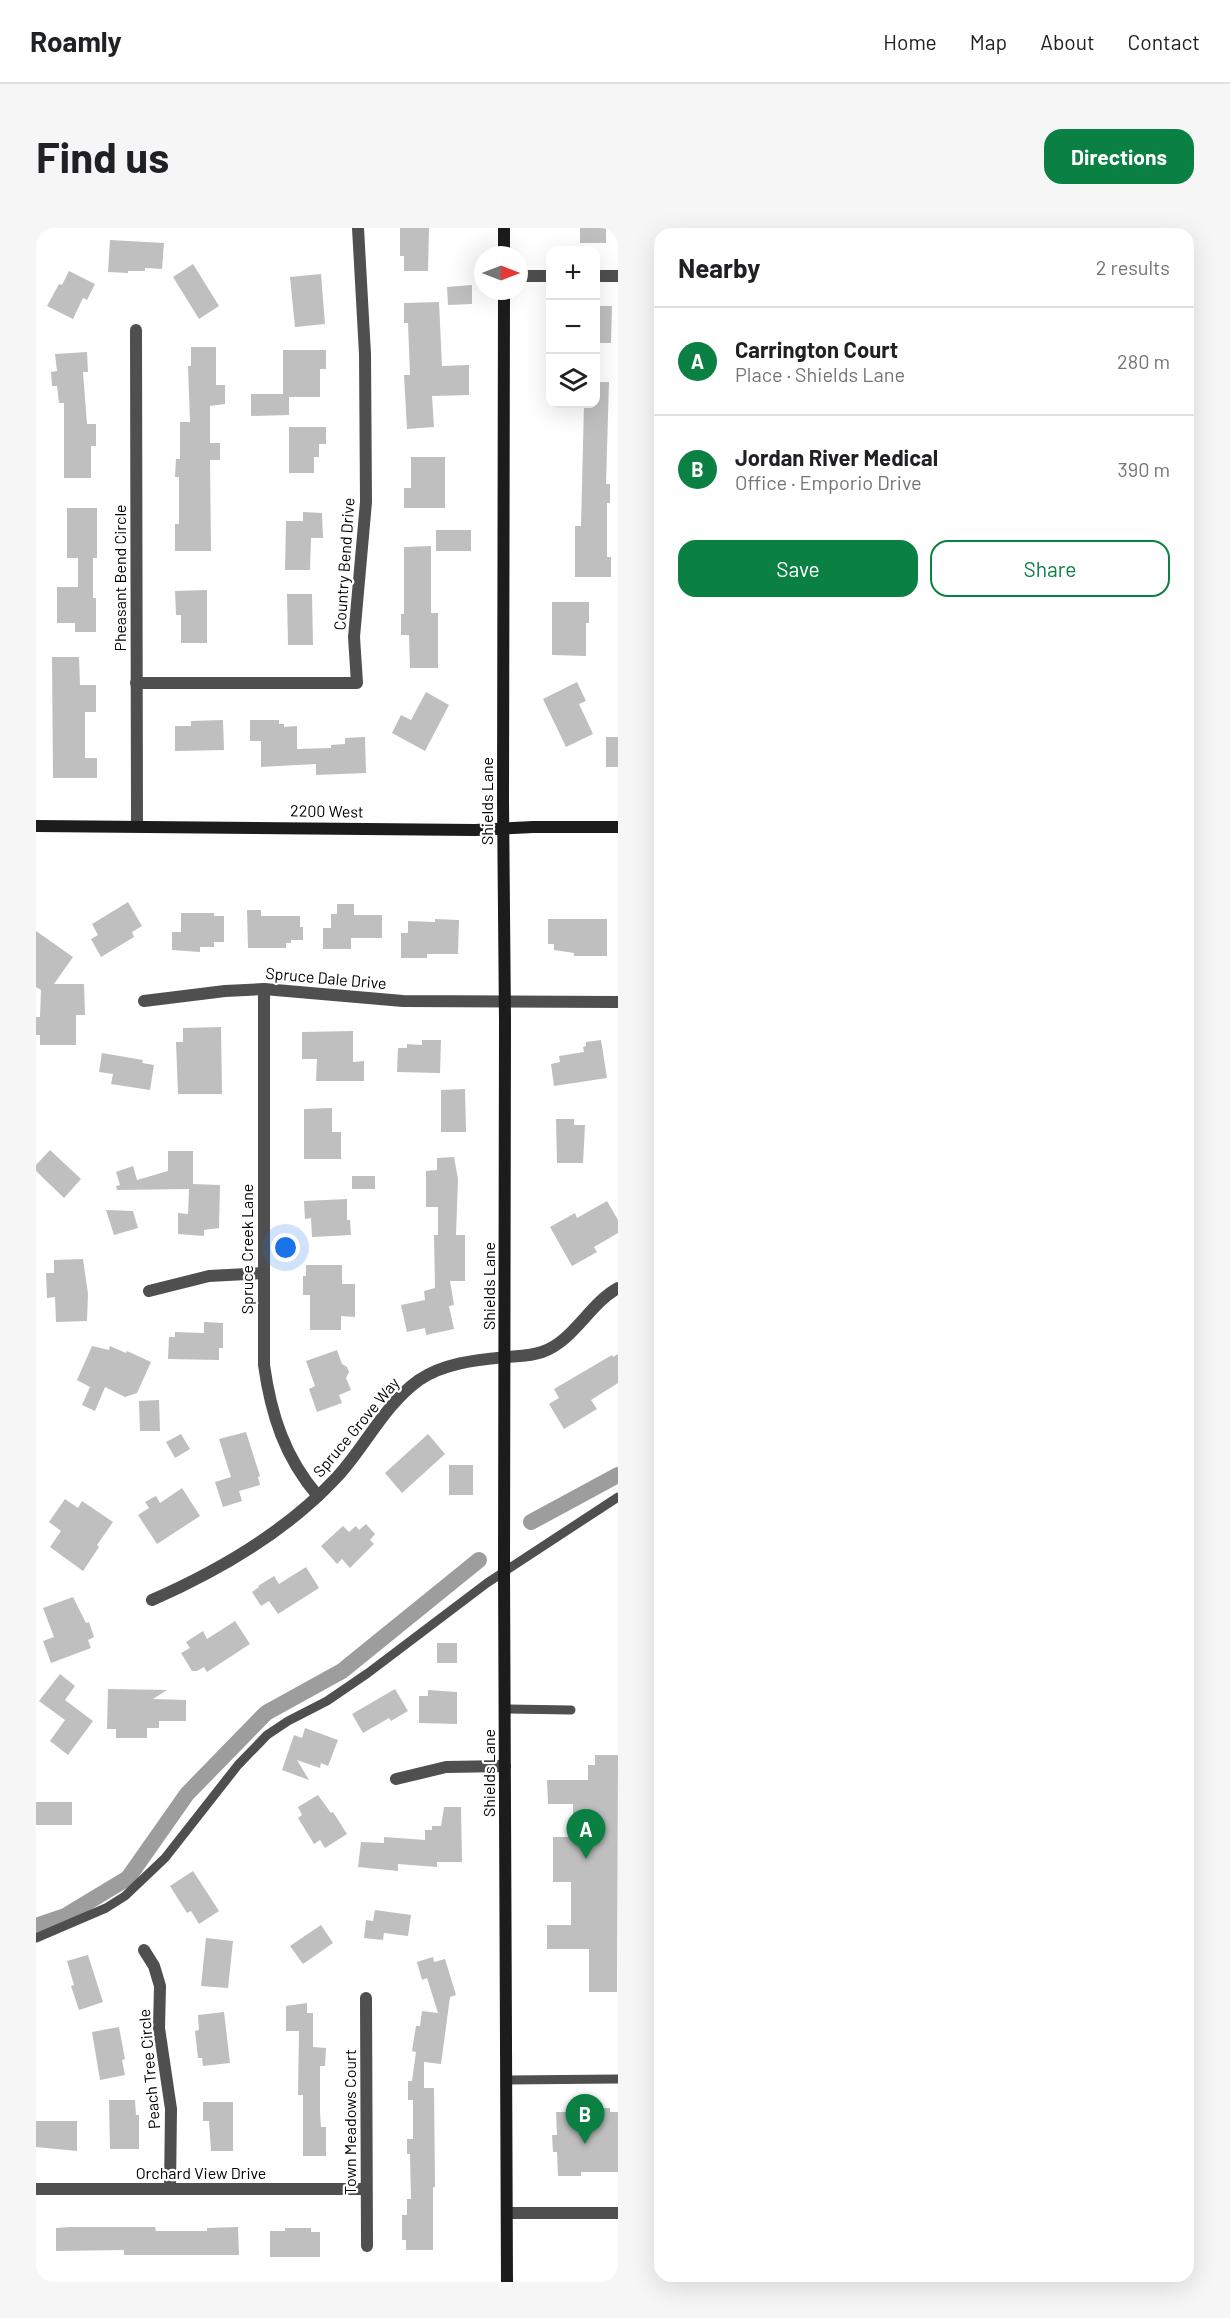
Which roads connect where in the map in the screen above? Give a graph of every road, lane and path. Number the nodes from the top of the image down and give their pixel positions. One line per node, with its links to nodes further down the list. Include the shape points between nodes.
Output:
1 (358, 228): 10 (street, Country Bend Drive, via 365,354 366,502 354,637 357,683)
2 (504, 228): 3 (main road)
3 (504, 246)
4 (528, 276): 5 (street)
5 (546, 276)
6 (600, 276): 7 (street)
7 (618, 276)
8 (504, 300): 14 (main road, Shields Lane)
9 (135, 330): 10 (street, Pheasant Bend Circle)
10 (136, 683): 11 (street, Pheasant Bend Circle)
11 (137, 825): 12 (main road, 2200 West); 14 (main road, 2200 West)
12 (36, 826)
13 (618, 826): 14 (main road, 2200 West)
14 (503, 828): 17 (main road, Shields Lane)
15 (264, 989): 16 (street, Spruce Dale Drive); 17 (street, Spruce Dale Drive, via 403,1001); 19 (street, Spruce Creek Lane)
16 (144, 1001)
17 (505, 1001): 18 (street, Spruce Dale Drive); 22 (main road, Shields Lane)
18 (618, 1002)
19 (264, 1273): 21 (street, via 209,1276); 23 (street, Spruce Creek Lane, via 264,1365 271,1406 294,1465)
20 (618, 1288): 22 (street, Spruce Grove Way, via 593,1306 555,1346 542,1353)
21 (149, 1292)
22 (505, 1357): 23 (street, Spruce Grove Way, via 455,1364 421,1379 390,1408 354,1458); 25 (main road, Shields Lane)
23 (318, 1496): 26 (street, Spruce Grove Way, via 265,1538 188,1584)
24 (618, 1497): 25 (lane)
25 (504, 1570): 27 (main road, Shields Lane); 31 (lane, via 368,1674 267,1735 238,1765 165,1858 124,1896 106,1908)
26 (152, 1600)
27 (505, 1709): 28 (lane); 29 (main road, Shields Lane)
28 (571, 1710)
29 (506, 1766): 30 (street, via 446,1767); 35 (main road, Shields Lane)
30 (396, 1779)
31 (36, 1938)
32 (144, 1950): 37 (street, Peach Tree Circle, via 160,1986 159,2028 171,2109)
33 (366, 1998): 38 (street, Town Meadows Court)
34 (618, 2079): 35 (lane)
35 (507, 2080): 40 (main road, Shields Lane)
36 (36, 2189): 37 (street, Orchard View Drive)
37 (170, 2189): 38 (street, Orchard View Drive)
38 (366, 2189): 41 (street, Town Meadows Court)
39 (618, 2212): 40 (street)
40 (508, 2213): 42 (main road, Shields Lane)
41 (367, 2246)
42 (507, 2282)

